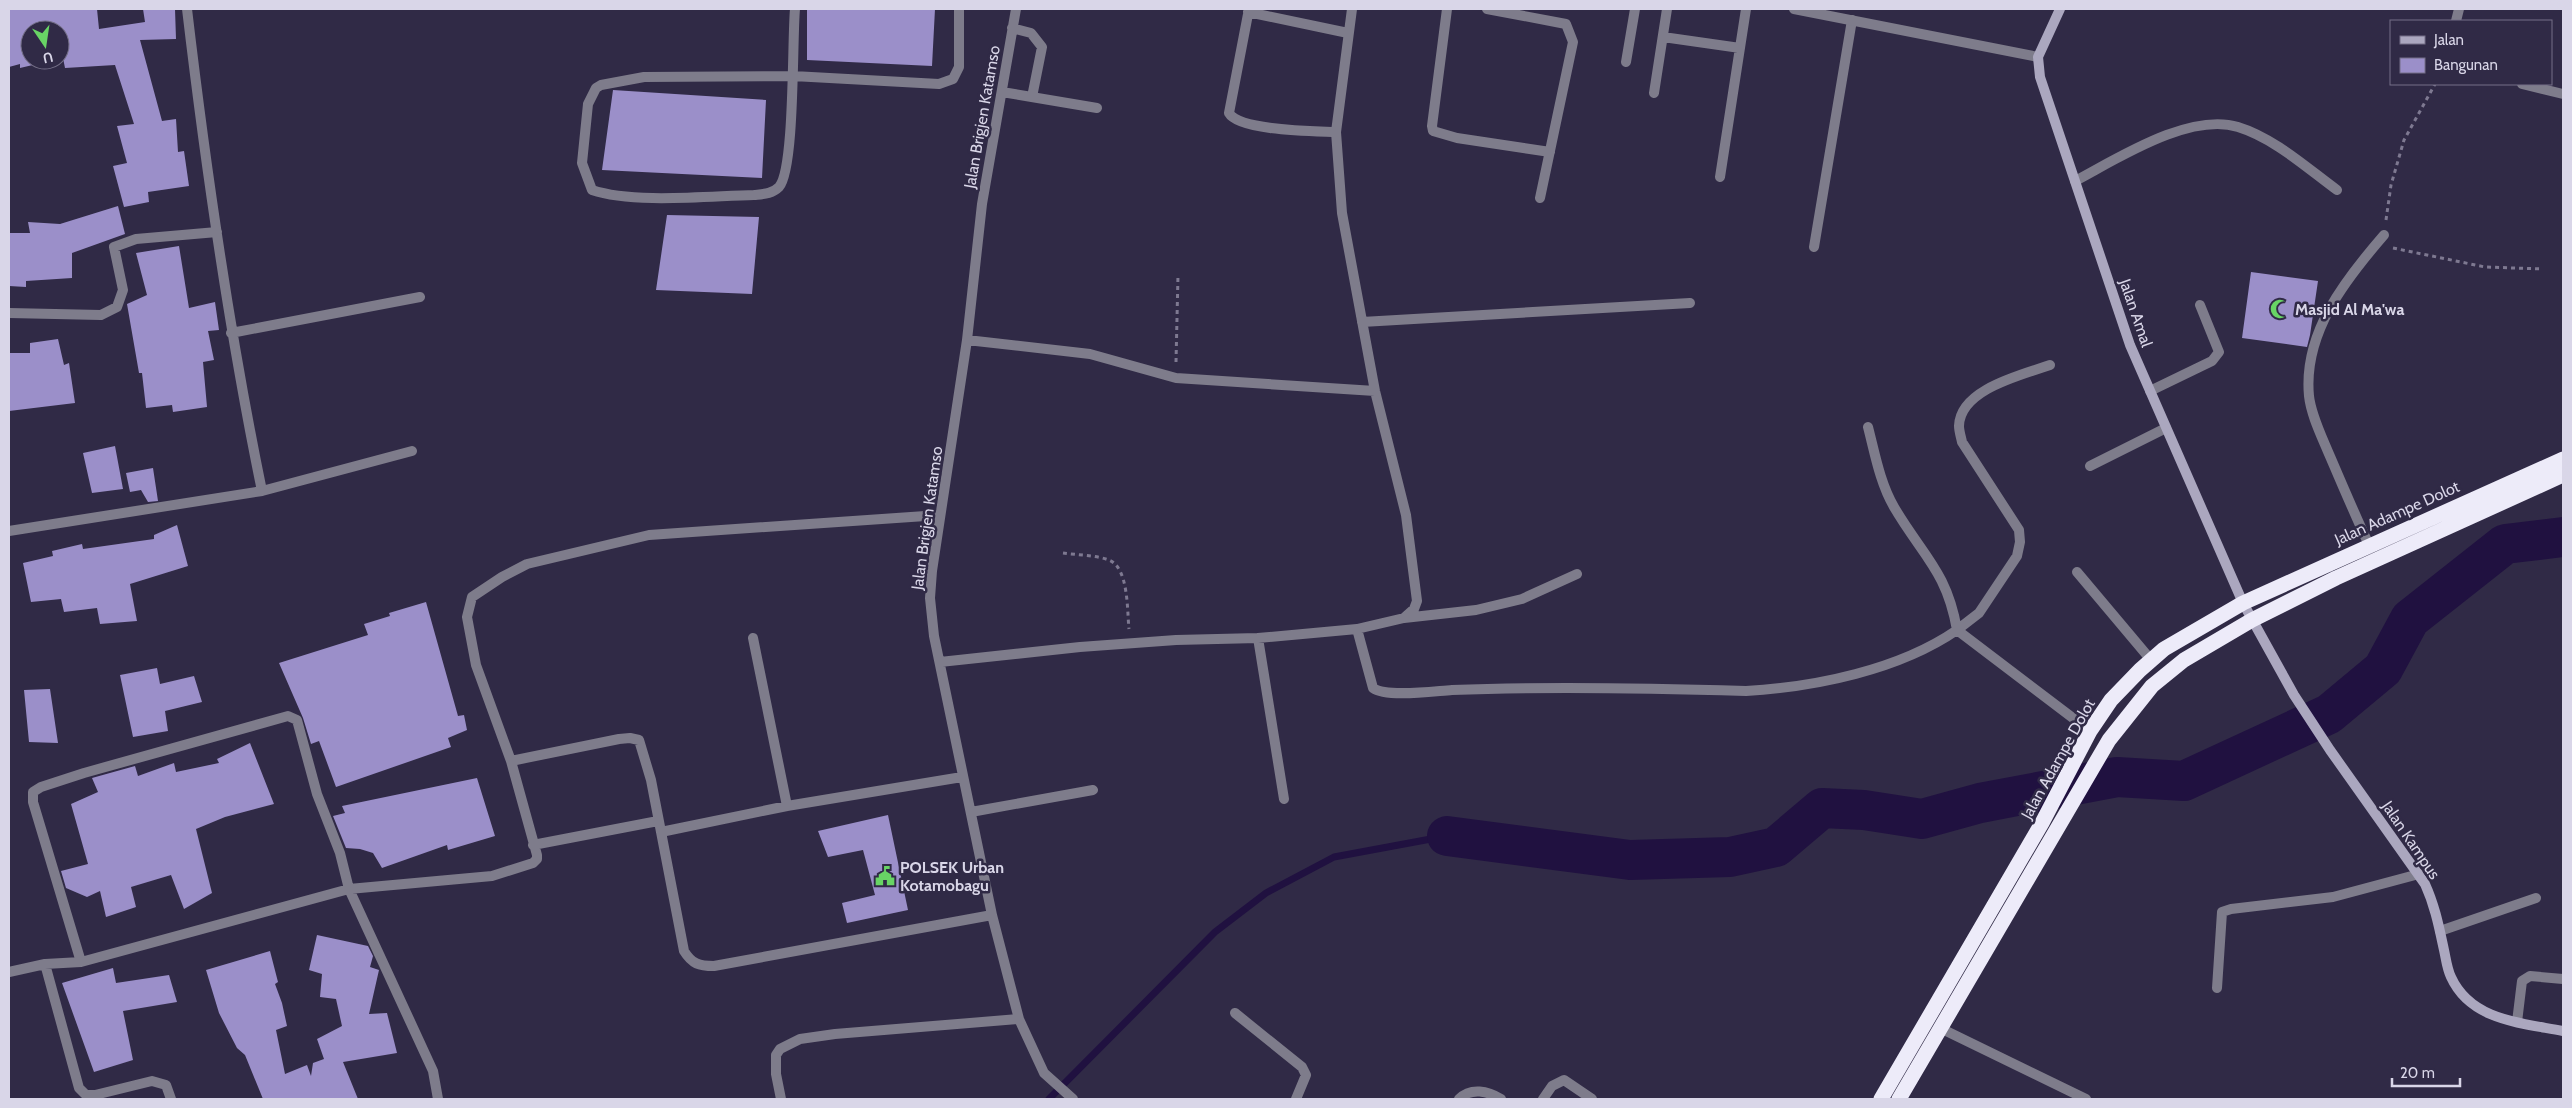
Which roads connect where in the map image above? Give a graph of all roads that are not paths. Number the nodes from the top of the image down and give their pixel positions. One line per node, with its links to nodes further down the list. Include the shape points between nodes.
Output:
1 (187, 9): 34 (street)
2 (795, 9): 21 (street)
3 (959, 9): 21 (street, via 960,67 953,79 939,84)
4 (1016, 9): 15 (street, Jalan Brigjen Katamso)
5 (1352, 9): 16 (street)
6 (1447, 9): 29 (street, via 1433,131 1457,138)
7 (1487, 9): 29 (street, via 1566,24 1571,33 1573,42)
8 (1635, 9): 20 (street)
9 (1667, 9): 17 (street)
10 (1746, 9): 18 (street)
11 (1794, 9): 14 (street)
12 (2060, 9): 19 (street)
13 (1248, 10): 16 (street); 28 (street, via 1231,117 1250,125)
14 (1852, 20): 19 (street); 36 (street)
15 (1012, 28): 23 (street, Jalan Brigjen Katamso); 26 (street, via 1031,33 1042,47)
16 (1348, 33): 28 (street)
17 (1663, 37): 18 (street); 24 (street)
18 (1740, 48): 30 (street)
19 (2038, 57): 31 (street, Jalan Amal, via 2040,77)
20 (1626, 62)
21 (793, 76): 21 (street, via 791,130 784,179 771,193 637,197 598,192 592,190 586,180 582,163 588,104 601,85 644,77)
22 (2526, 85): 25 (street)
23 (1002, 92): 26 (street); 43 (street, Jalan Brigjen Katamso, via 982,204)
24 (1654, 93)
25 (2563, 94)
26 (1032, 98): 27 (street)
27 (1097, 108)
28 (1336, 132): 41 (street, via 1342,213)
29 (1550, 152): 33 (street)
30 (1720, 177)
31 (2075, 181): 32 (street, via 2140,147 2182,130 2211,124 2237,126 2264,138); 46 (street, Jalan Amal, via 2130,345)
32 (2338, 190)
33 (1540, 198)
34 (217, 232): 40 (street, via 136,239 114,247 123,290 117,307 101,315); 42 (street)
35 (2384, 235): 56 (street, via 2341,288 2325,316 2308,371 2309,398 2320,434)
36 (1814, 247)
37 (420, 297): 42 (street)
38 (1690, 303): 41 (street)
39 (2200, 304): 46 (street, via 2219,352 2212,361)
40 (9, 313)
41 (1362, 322): 45 (street)
42 (231, 332): 53 (street)
43 (967, 340): 45 (street, via 1090,354 1176,378); 54 (street, Jalan Brigjen Katamso)
44 (2050, 365): 63 (street, via 1978,394 1965,410 1959,426 1962,442 2019,530 2020,542 2017,556 1979,614)
45 (1375, 391): 60 (street, via 1406,515 1413,560 1417,601)
46 (2150, 391): 48 (street, Jalan Amal)
47 (1868, 427): 63 (street, via 1883,483 1894,507 1944,584 1952,604)
48 (2166, 428): 51 (street); 59 (street, Jalan Amal)
49 (412, 451): 53 (street)
50 (2563, 459): 56 (highway, Jalan Adampe Dolot)
51 (2090, 466)
52 (2563, 476): 61 (highway, Jalan Adampe Dolot, via 2336,578)
53 (262, 491): 55 (street)
54 (940, 515): 67 (street, Jalan Brigjen Katamso, via 930,585 934,636); 69 (street, via 649,535 527,564 502,577 472,598 466,617 476,665)
55 (9, 531)
56 (2369, 545): 59 (highway, Jalan Adampe Dolot)
57 (2077, 572): 66 (street)
58 (1577, 574): 60 (street, via 1522,599 1476,610)
59 (2243, 603): 61 (street, Jalan Amal); 66 (highway, Jalan Adampe Dolot, via 2164,649)
60 (1404, 618): 62 (street)
61 (2252, 620): 78 (street, Jalan Kampus, via 2294,695 2330,750); 91 (highway, Jalan Adampe Dolot, via 2184,660 2152,686 2109,740)
62 (1357, 629): 63 (street, via 1373,688 1407,692 1780,689 1862,672 1920,650); 65 (street)
63 (1956, 630): 68 (street)
64 (753, 638): 73 (street)
65 (1258, 638): 67 (street, via 1080,647); 72 (street)
66 (2151, 660): 68 (highway, Jalan Adampe Dolot, via 2111,700)
67 (940, 662): 70 (street, Jalan Brigjen Katamso)
68 (2090, 730): 102 (highway, Jalan Adampe Dolot, via 2042,823)
69 (511, 761): 75 (street, via 635,738 643,750); 77 (street)
70 (962, 777): 73 (street); 74 (street, Jalan Brigjen Katamso)
71 (1093, 790): 74 (street)
72 (1284, 799)
73 (787, 806): 76 (street)
74 (971, 812): 81 (street, Jalan Brigjen Katamso)
75 (658, 821): 76 (street); 77 (street)
76 (661, 832): 81 (street, via 684,951 700,966)
77 (533, 845): 79 (street, via 537,859 492,876)
78 (2419, 874): 82 (street, Jalan Kampus, via 2435,906); 87 (street, via 2333,897 2222,912)
79 (349, 889): 83 (street); 83 (street, via 297,720 288,716 276,718 75,776 33,792 33,802); 94 (street, via 433,1071)
80 (2536, 898): 82 (street)
81 (992, 915): 89 (street, Jalan Brigjen Katamso)
82 (2440, 931): 90 (street, Jalan Kampus, via 2450,976 2469,1002 2482,1011)
83 (80, 962): 84 (street)
84 (45, 964): 85 (street); 93 (street, via 79,1088 86,1095 94,1095 152,1081 166,1085)
85 (9, 972)
86 (2563, 980): 90 (street, via 2530,976 2522,981)
87 (2217, 988)
88 (1235, 1013): 97 (street, via 1302,1067 1306,1075)
89 (1020, 1019): 95 (street, via 800,1039 780,1049 776,1055); 96 (street, Jalan Brigjen Katamso, via 1044,1073)
90 (2517, 1022): 92 (street, Jalan Kampus)
91 (1940, 1028): 103 (highway, Jalan Adampe Dolot); 104 (street)
92 (2563, 1031)
93 (171, 1099)
94 (438, 1099)
95 (781, 1099)
96 (1073, 1099)
97 (1296, 1099)
98 (1459, 1099): 99 (street, via 1482,1091)
99 (1501, 1099)
100 (1543, 1099): 101 (street, via 1552,1086 1564,1080)
101 (1592, 1099)
102 (1881, 1099)
103 (1899, 1099)
104 (2086, 1099)

